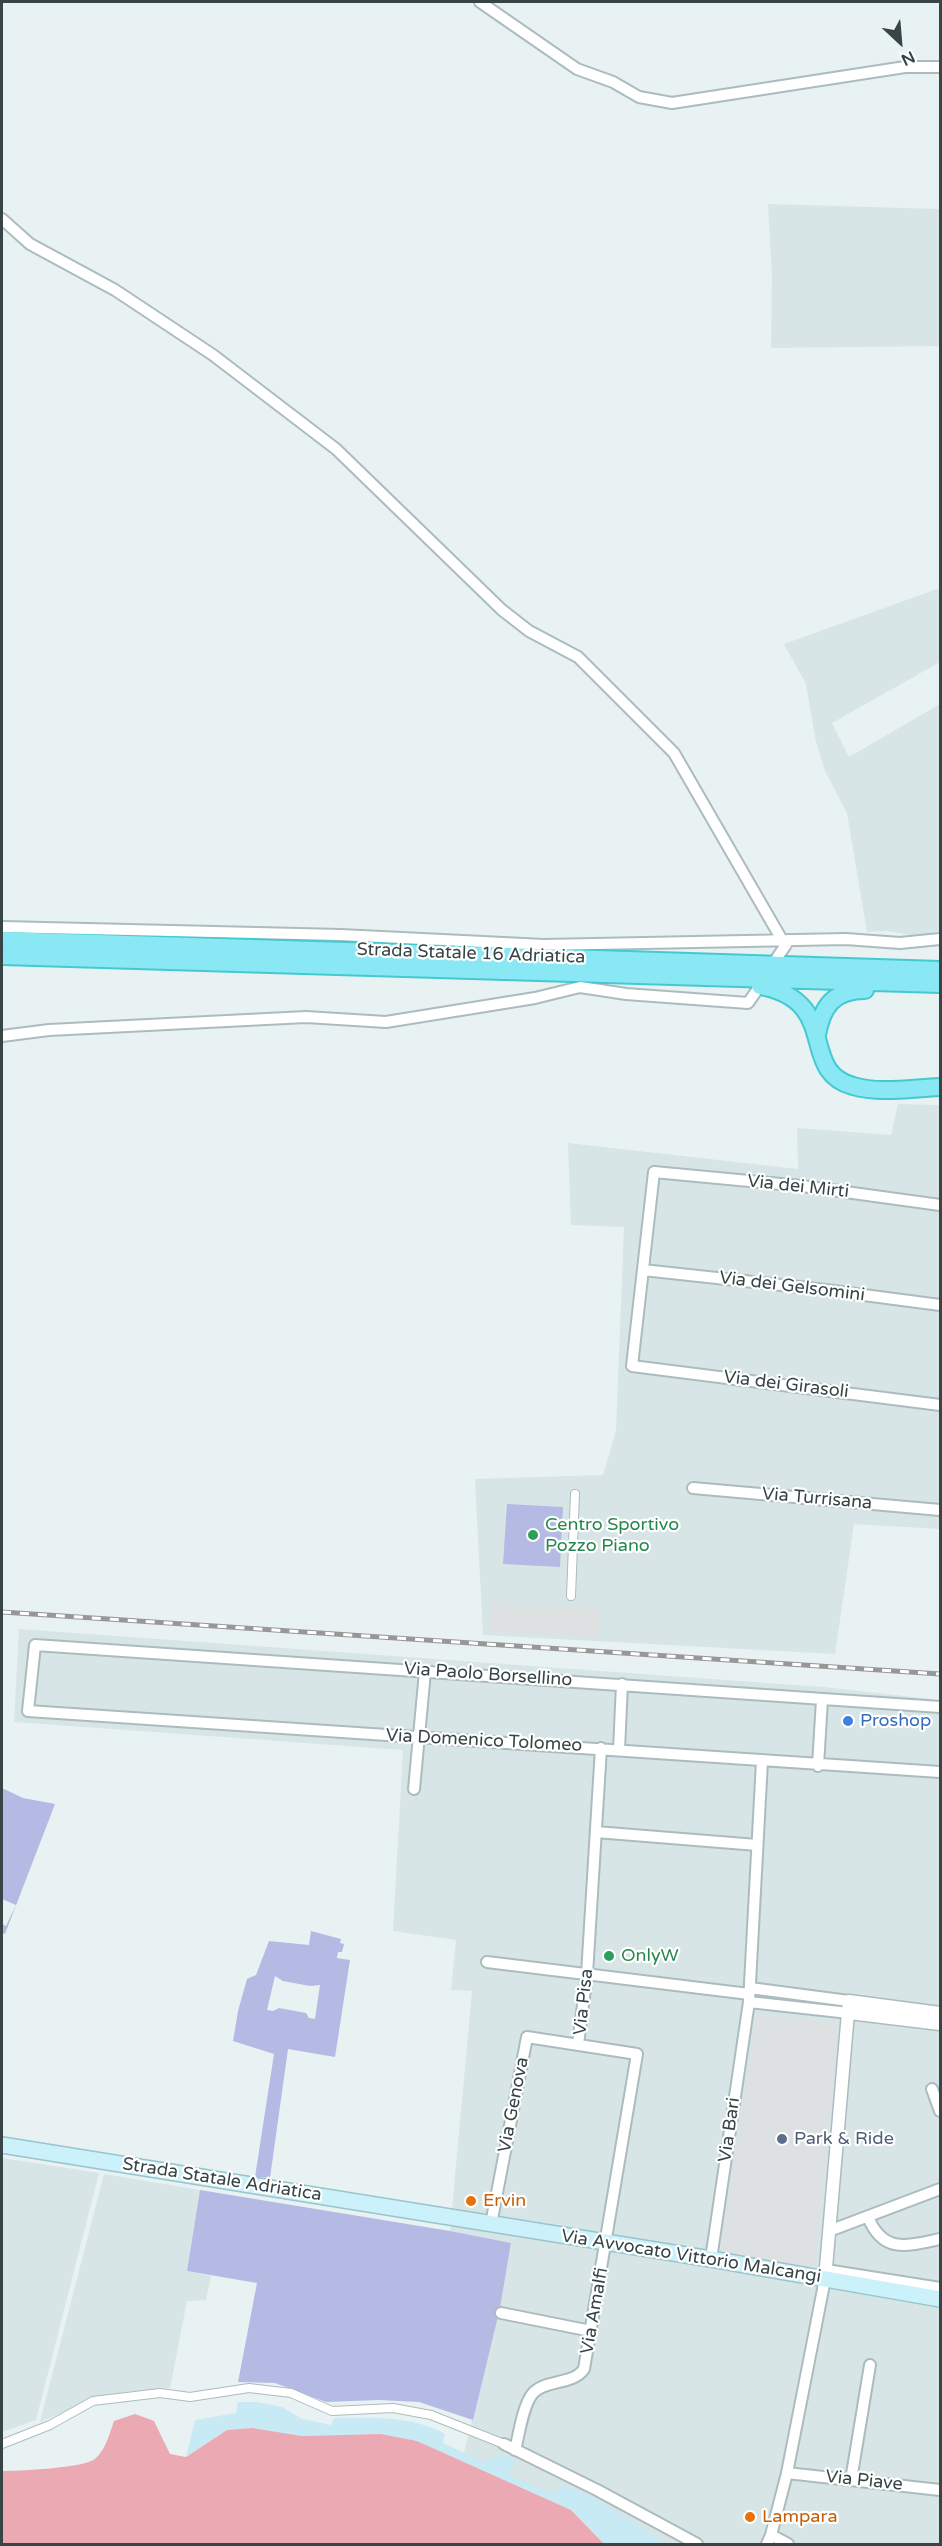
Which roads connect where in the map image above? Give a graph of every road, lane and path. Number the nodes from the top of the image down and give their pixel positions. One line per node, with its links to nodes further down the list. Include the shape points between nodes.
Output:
1 (480, 2): 2 (street, via 576,69 613,82 639,97 672,103 905,67)
2 (940, 67)
3 (2, 219): 7 (street, via 30,244 115,290 213,355 336,449 502,610 529,632 578,657 674,753)
4 (2, 927): 7 (street, via 342,935 544,945)
5 (940, 939): 7 (street, via 900,943)
6 (2, 940): 10 (highway, Strada Statale 16 Adriatica)
7 (786, 940): 9 (street)
8 (2, 956): 11 (highway, Strada Statale 16 Adriatica)
9 (777, 958)
10 (940, 970)
11 (718, 978): 12 (highway, Strada Statale 16 Adriatica); 15 (highway, via 785,993 810,1016)
12 (940, 984)
13 (757, 990): 16 (street, via 748,1003 580,987 386,1022 306,1017 49,1030)
14 (940, 991): 15 (highway, via 846,992 826,1006)
15 (817, 1035): 17 (highway, via 820,1055 830,1074 851,1086 883,1090)
16 (2, 1036)
17 (940, 1087)
18 (940, 1205): 19 (street, Via dei Mirti, via 802,1186 654,1172)
19 (643, 1270): 20 (street, Via dei Gelsomini); 21 (street, Via dei Girasoli, via 632,1366)
20 (940, 1305)
21 (940, 1405)
22 (693, 1488): 24 (street, Via Turrisana)
23 (576, 1494): 25 (street)
24 (940, 1510)
25 (572, 1596)
26 (424, 1672): 27 (street, Via Paolo Borsellino); 30 (street, Via Paolo Borsellino, via 35,1645); 31 (street)
27 (622, 1684): 28 (street, Via Paolo Borsellino); 33 (street)
28 (822, 1699): 29 (street, Via Paolo Borsellino); 35 (street)
29 (940, 1707)
30 (28, 1711): 31 (street, Via Domenico Tolomeo)
31 (418, 1738): 32 (street, Via Domenico Tolomeo); 37 (street)
32 (601, 1748): 33 (street, Via Domenico Tolomeo); 38 (street, Via Pisa)
33 (619, 1750): 34 (street, Via Domenico Tolomeo)
34 (762, 1761): 35 (street, Via Domenico Tolomeo); 39 (street, Via Bari)
35 (818, 1766): 36 (street, Via Domenico Tolomeo)
36 (940, 1772)
37 (414, 1789)
38 (596, 1832): 39 (street); 41 (street, Via Pisa)
39 (757, 1845): 42 (street, Via Bari)
40 (487, 1962): 41 (street)
41 (587, 1974): 42 (street); 46 (street, Via Pisa)
42 (749, 1995): 43 (street); 57 (street, Via Bari)
43 (849, 2007): 44 (street); 45 (street); 54 (street)
44 (940, 2013)
45 (940, 2024)
46 (578, 2043): 53 (street, Via Genova, via 527,2037); 56 (street, Via Pisa, via 637,2054)
47 (932, 2089): 48 (street)
48 (940, 2111)
49 (2, 2145): 51 (main road, Strada Statale Adriatica)
50 (940, 2189): 52 (street)
51 (442, 2216): 53 (main road, Via Avvocato Vittorio Malcangi)
52 (868, 2217): 54 (street); 55 (street, via 874,2232 886,2242 908,2246)
53 (491, 2224): 56 (main road, Via Avvocato Vittorio Malcangi)
54 (829, 2231): 58 (street)
55 (940, 2239)
56 (602, 2242): 57 (main road, Via Avvocato Vittorio Malcangi); 62 (street, Via Amalfi)
57 (711, 2259): 58 (main road, Via Avvocato Vittorio Malcangi)
58 (825, 2275): 59 (street, Via Avvocato Vittorio Malcangi); 60 (main road, Via Avvocato Vittorio Malcangi); 67 (street)
59 (940, 2288)
60 (940, 2299)
61 (501, 2313): 62 (street)
62 (591, 2331): 66 (street, Via Amalfi, via 585,2369 534,2392)
63 (870, 2365): 68 (street)
64 (2, 2444): 65 (street, via 50,2425 93,2401 160,2393 190,2397 249,2388 291,2393 332,2411 393,2408 431,2415)
65 (504, 2444): 66 (street)
66 (515, 2450): 71 (street)
67 (787, 2473): 68 (street, Via Piave); 70 (street)
68 (851, 2480): 69 (street, Via Piave)
69 (940, 2490)
70 (770, 2541): 72 (street)
71 (697, 2544)
72 (788, 2544)

